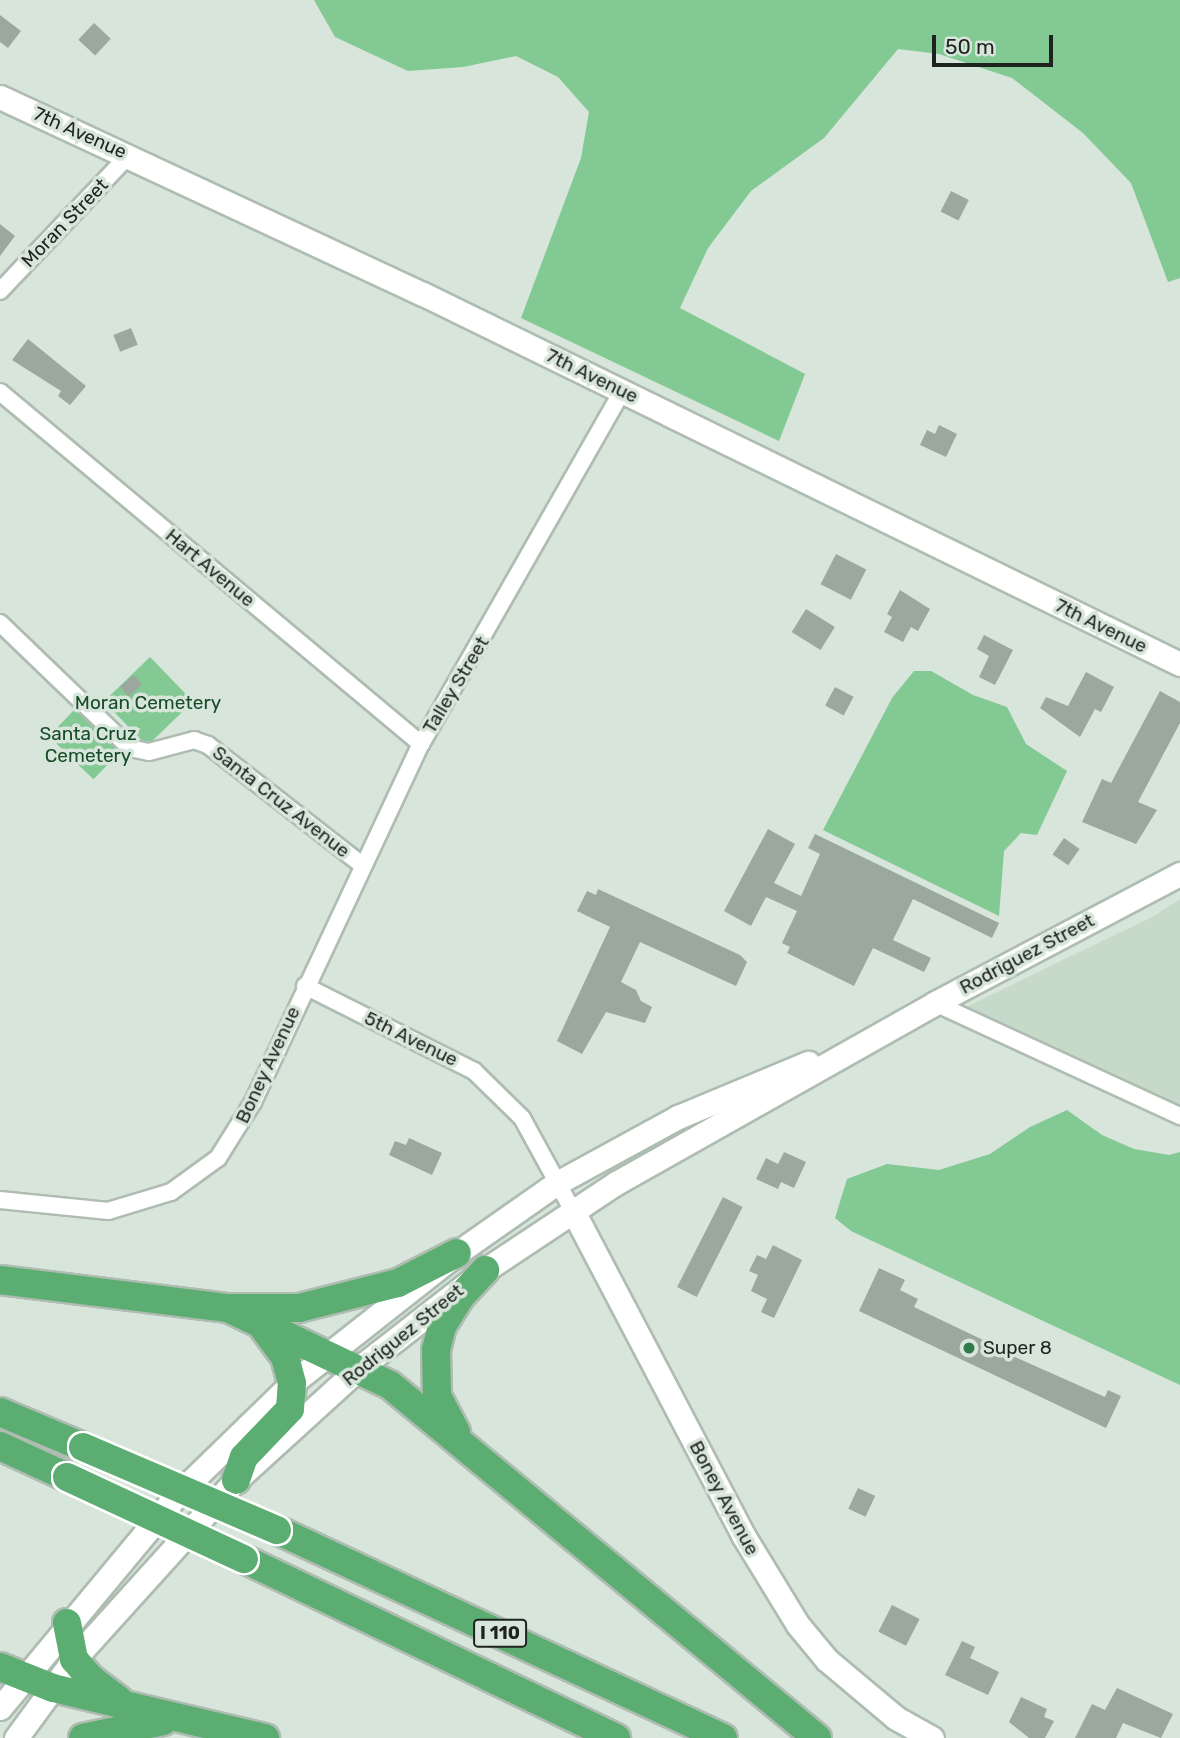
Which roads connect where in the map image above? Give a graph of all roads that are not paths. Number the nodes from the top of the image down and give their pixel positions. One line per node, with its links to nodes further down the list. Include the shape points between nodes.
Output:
1 (0, 97): 2 (main road, 7th Avenue)
2 (129, 155): 3 (street, Moran Street); 4 (main road, 7th Avenue)
3 (0, 291)
4 (622, 391): 7 (main road, 7th Avenue); 8 (street, Talley Street)
5 (0, 392): 8 (street, Hart Avenue)
6 (0, 623): 9 (street, Santa Cruz Avenue, via 130,748 149,752 194,740 208,746)
7 (1180, 664)
8 (421, 744): 9 (street, Talley Street)
9 (362, 865): 11 (street, Talley Street)
10 (1180, 874): 12 (main road, Rodriguez Street)
11 (305, 986): 15 (street, 5th Avenue, via 474,1071 522,1118); 16 (street, Boney Avenue, via 236,1133 218,1158 193,1178 170,1192 108,1210)
12 (935, 1003): 13 (main road, Rodriguez Street); 14 (street)
13 (876, 1036): 15 (main road, Rodriguez Street, via 678,1117); 17 (main road, Rodriguez Street)
14 (1180, 1116)
15 (557, 1183): 17 (street, 5th Avenue); 18 (main road, Rodriguez Street)
16 (0, 1200)
17 (573, 1211): 19 (main road, Rodriguez Street); 43 (main road, Boney Avenue, via 743,1535 798,1625 827,1660 896,1718)
18 (457, 1252): 21 (highway, via 398,1283 350,1298 299,1308); 23 (main road, Rodriguez Street)
19 (485, 1270): 24 (main road, Rodriguez Street); 28 (highway, via 442,1326 435,1362 443,1413)
20 (0, 1280): 21 (highway)
21 (228, 1308): 22 (highway)
22 (260, 1323): 23 (highway); 25 (highway, via 285,1357)
23 (331, 1354): 24 (highway); 25 (main road, Rodriguez Street)
24 (359, 1368): 28 (highway, via 390,1385); 29 (main road, Rodriguez Street)
25 (292, 1383): 29 (highway, via 290,1409 244,1457); 30 (main road, Rodriguez Street, via 177,1495)
26 (0, 1412): 41 (highway, I 110, bridge, via 277,1530)
27 (0, 1446): 40 (highway, I 110, bridge)
28 (469, 1452): 42 (highway)
29 (236, 1480): 31 (main road, Rodriguez Street)
30 (67, 1623): 31 (highway); 32 (main road, Rodriguez Street)
31 (74, 1660): 33 (main road, Rodriguez Street); 35 (highway, via 91,1679)
32 (11, 1672): 33 (highway); 34 (main road, Rodriguez Street)
33 (53, 1688): 35 (highway); 37 (main road, Rodriguez Street)
34 (0, 1708)
35 (137, 1710): 36 (highway)
36 (172, 1720): 38 (highway); 39 (highway)
37 (16, 1738)
38 (83, 1738)
39 (265, 1738)
40 (616, 1738)
41 (723, 1738)
42 (817, 1738)
43 (932, 1738)

